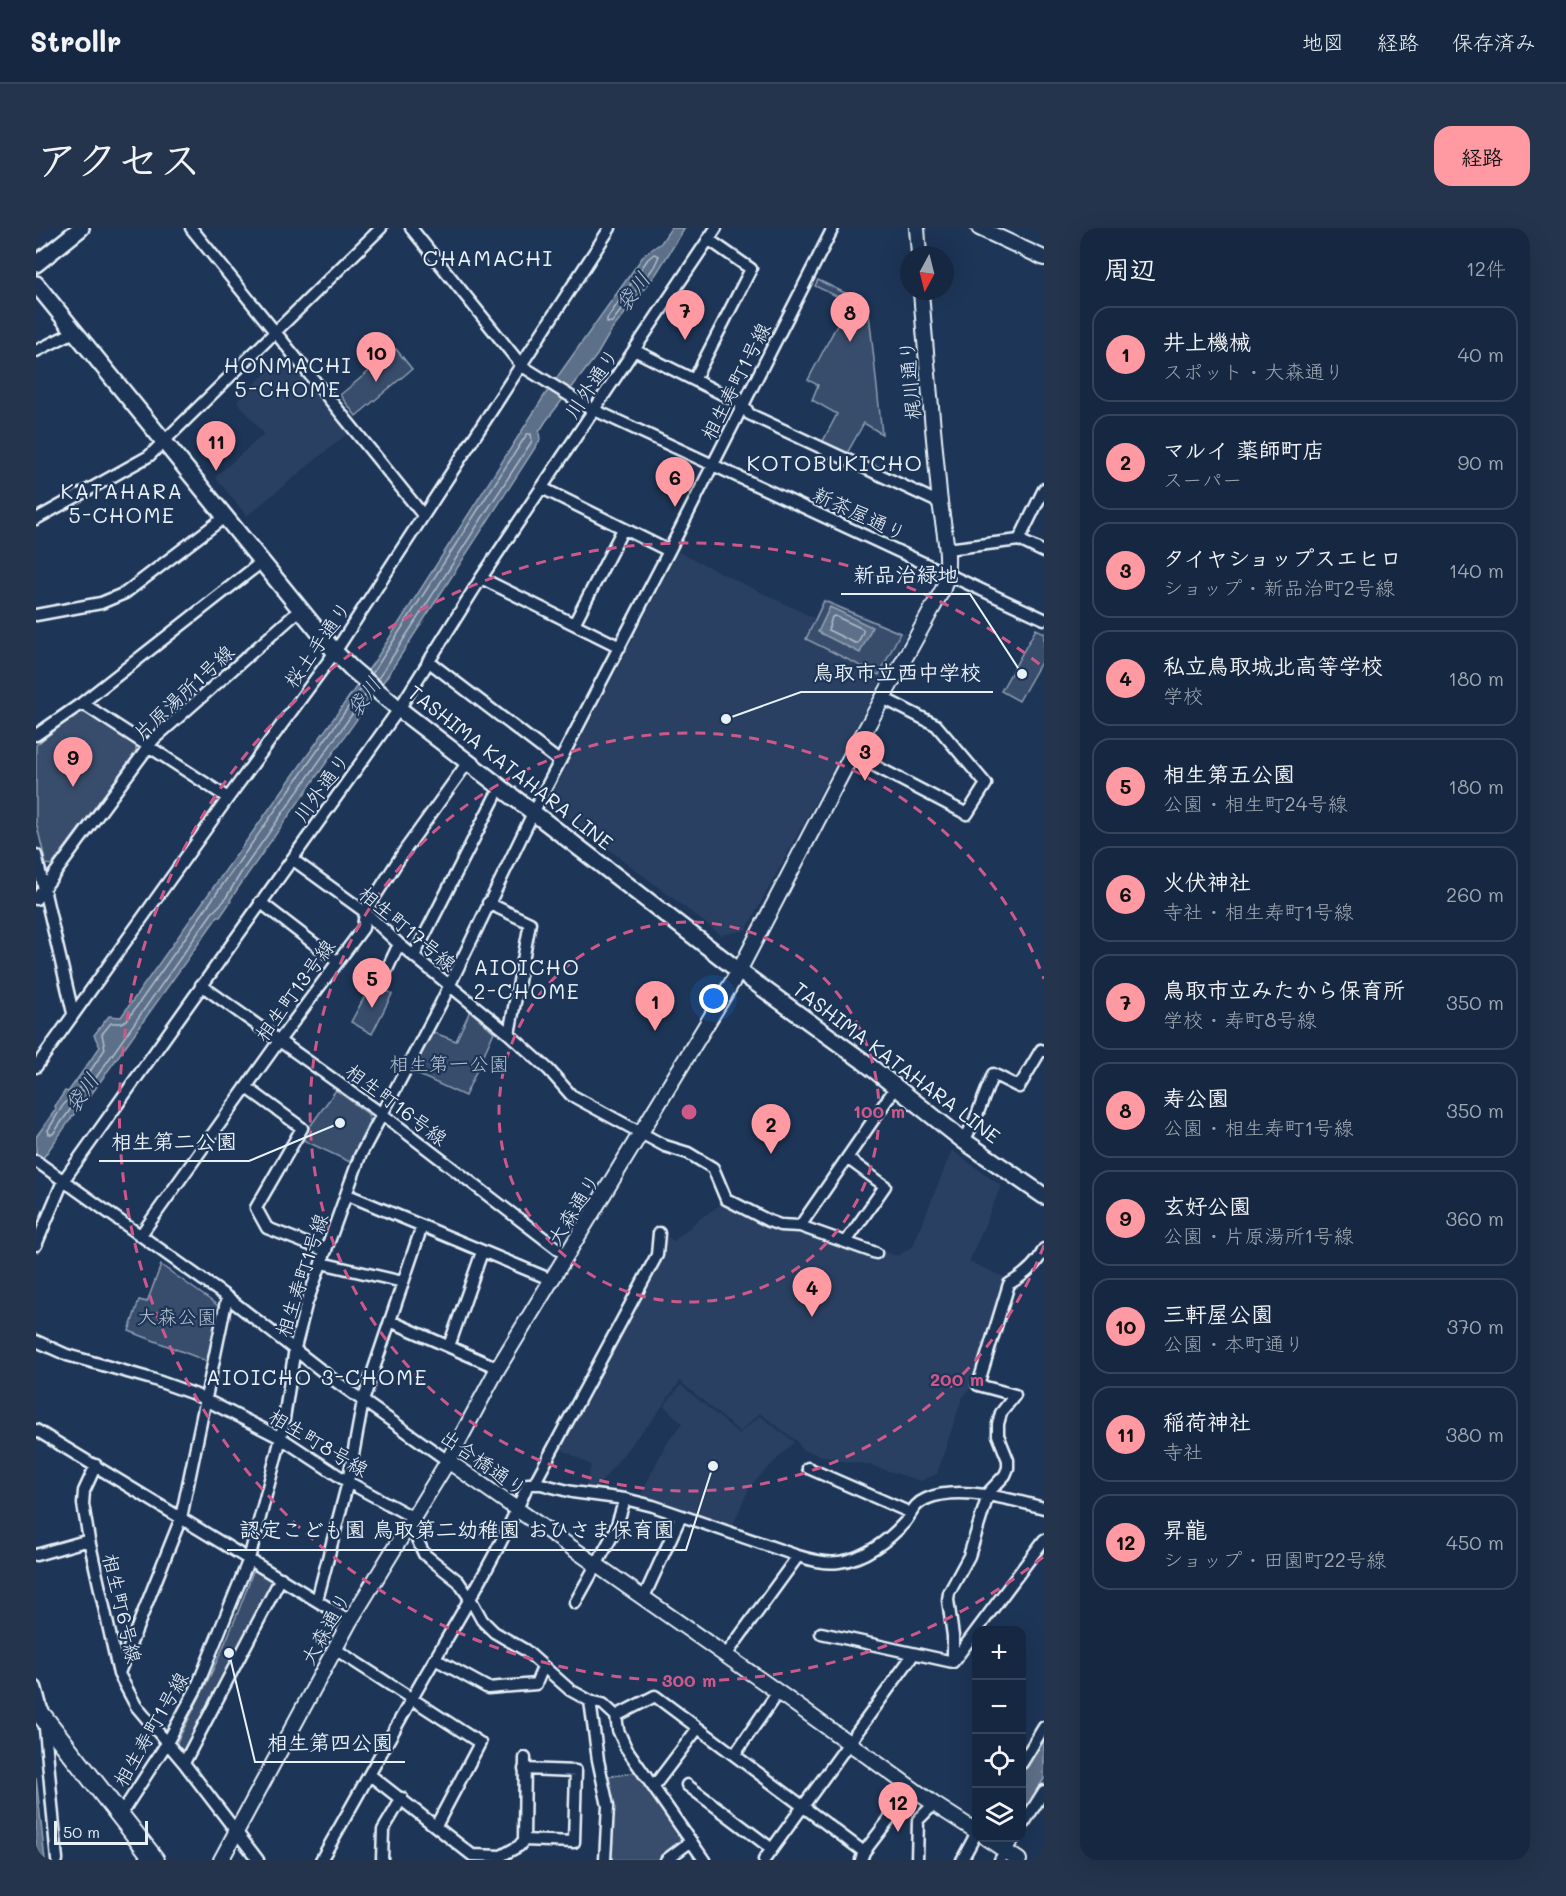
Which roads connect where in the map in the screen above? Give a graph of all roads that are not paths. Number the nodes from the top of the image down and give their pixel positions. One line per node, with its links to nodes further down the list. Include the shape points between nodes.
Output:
1 (81, 228): 13 (main road)
2 (191, 228): 17 (street)
3 (381, 228): 17 (street)
4 (411, 228): 20 (street, 新茶屋通り)
5 (609, 228): 20 (street, 桜土手通り)
6 (716, 228): 10 (street, 川外通り)
7 (833, 228): 22 (street, 相生寿町1号線)
8 (917, 228): 11 (street)
9 (988, 230): 12 (street)
10 (708, 239): 18 (street, 川外通り); 21 (street, via 751,269)
11 (918, 246)
12 (1044, 258)
13 (36, 264)
14 (36, 284): 16 (main road, TASHIMA KATAHARA LINE)
15 (922, 300): 28 (street, 梶川通り)
16 (76, 331): 19 (street); 24 (main road, TASHIMA KATAHARA LINE)
17 (275, 332): 24 (street); 29 (street)
18 (634, 350): 21 (street); 23 (street, 川外通り)
19 (36, 351)
20 (522, 366): 23 (street, 新茶屋通り); 29 (street, 桜土手通り)
21 (694, 380): 22 (street)
22 (744, 405): 25 (street, 相生寿町1号線); 28 (street, via 749,414)
23 (595, 410): 25 (street, 新茶屋通り); 26 (street, 川外通り)
24 (164, 441): 30 (main road, TASHIMA KATAHARA LINE); 31 (street, via 149,456)
25 (712, 464): 35 (street, 相生寿町1号線); 38 (street, 新茶屋通り)
26 (542, 488): 32 (street); 39 (street, 川外通り)
27 (1044, 489): 33 (street)
28 (940, 503): 34 (street, 梶川通り)
29 (423, 515): 45 (street, 桜土手通り)
30 (226, 516): 37 (main road, TASHIMA KATAHARA LINE); 41 (street, via 125,594 101,603)
31 (36, 519)
32 (623, 529): 35 (street); 43 (street)
33 (1019, 540): 34 (street); 36 (street)
34 (947, 549): 38 (street, 梶川通り)
35 (669, 551): 44 (street, 相生寿町1号線)
36 (1044, 552)
37 (262, 561): 40 (main road, TASHIMA KATAHARA LINE); 48 (street)
38 (948, 573): 42 (street, 新茶屋通り); 47 (street, 大森通り)
39 (481, 578): 43 (street); 46 (street, 川外通り)
40 (301, 609): 45 (main road, TASHIMA KATAHARA LINE); 51 (street, 片原湯所1号線)
41 (36, 615)
42 (1044, 619)
43 (574, 624): 44 (street)
44 (620, 647): 53 (street, 相生寿町1号線)
45 (335, 652): 49 (main road, TASHIMA KATAHARA LINE); 56 (street, 桜土手通り)
46 (428, 661): 49 (street, 川外通り); 53 (street)
47 (883, 698): 52 (street, 大森通り); 52 (street, via 936,724 986,784 968,814)
48 (81, 703): 50 (street); 51 (street)
49 (394, 704): 54 (main road, TASHIMA KATAHARA LINE); 59 (street, 川外通り)
50 (36, 735)
51 (147, 747): 56 (street); 60 (street, 片原湯所1号線)
52 (852, 754): 68 (street, 大森通り)
53 (559, 761): 57 (street, 相生寿町1号線)
54 (468, 762): 57 (main road, TASHIMA KATAHARA LINE); 64 (street, 相生町13号線)
55 (495, 797): 66 (street)
56 (228, 798): 72 (street, 桜土手通り)
57 (534, 811): 63 (street, 相生寿町1号線); 68 (main road, TASHIMA KATAHARA LINE)
58 (36, 855): 60 (street)
59 (292, 859): 62 (street, 川外通り); 64 (street, 相生町17号線)
60 (44, 887): 61 (street, 片原湯所1号線); 72 (street)
61 (36, 898)
62 (260, 902): 67 (street); 70 (street, 川外通り)
63 (488, 903): 71 (street, 相生寿町1号線); 73 (street, via 530,922)
64 (364, 912): 65 (street, 相生町17号線); 67 (street, 相生町13号線, via 363,928)
65 (399, 944): 66 (street, 相生町17号線); 69 (street)
66 (414, 956): 71 (street, 相生町17号線)
67 (338, 962): 74 (street, 相生町13号線)
68 (739, 971): 78 (main road, TASHIMA KATAHARA LINE); 80 (street, 大森通り)
69 (381, 982)
70 (201, 986): 74 (street, 相生町16号線); 84 (street, 川外通り)
71 (448, 986): 73 (street, 相生町17号線); 79 (street, 相生寿町1号線)
72 (73, 1013): 76 (street, 桜土手通り)
73 (509, 1034): 80 (street, 相生町17号線, via 571,1095)
74 (279, 1041): 77 (street, 相生町13号線); 79 (street, 相生町16号線)
75 (1043, 1048): 81 (street, via 1019,1087 993,1074)
76 (36, 1067)
77 (246, 1087): 90 (street, 相生町13号線); 94 (street, via 302,1128 256,1208 267,1228)
78 (896, 1087): 81 (main road, TASHIMA KATAHARA LINE); 82 (street)
79 (382, 1114): 85 (street, 相生寿町1号線, via 360,1156); 97 (street, 相生町16号線)
80 (643, 1132): 88 (street, 相生町17号線, via 713,1168 726,1199 769,1221); 97 (street, 大森通り)
81 (964, 1141): 86 (main road, TASHIMA KATAHARA LINE)
82 (847, 1158): 88 (street); 91 (street, via 885,1186)
83 (36, 1161): 84 (street, 出合橋通り)
84 (60, 1178): 90 (street, 出合橋通り); 92 (street, 川外通り)
85 (348, 1195): 87 (street); 94 (street, 相生寿町1号線)
86 (1044, 1196)
87 (422, 1226): 95 (street); 100 (street)
88 (800, 1226): 91 (street, 相生町17号線)
89 (659, 1233): 115 (street, via 657,1255)
90 (140, 1236): 101 (street, 出合橋通り)
91 (846, 1242): 96 (street, 相生町17号線)
92 (36, 1245)
93 (1044, 1249): 116 (street, via 1022,1277 1009,1284 978,1384 1015,1395 998,1424 1008,1468)
94 (326, 1251): 98 (street, 相生寿町1号線)
95 (482, 1252): 99 (street); 104 (street)
96 (876, 1253)
97 (567, 1256): 99 (street, 大森通り)
98 (321, 1263): 100 (street); 105 (street, 相生寿町1号線)
99 (552, 1280): 106 (street, 大森通り)
100 (403, 1282): 102 (street)
101 (227, 1297): 105 (street, 出合橋通り); 107 (street)
102 (390, 1321): 104 (street); 108 (street)
103 (36, 1341): 107 (street, 相生町8号線, via 67,1355 152,1378)
104 (449, 1346): 106 (street)
105 (295, 1348): 108 (street, 出合橋通り); 110 (street, 相生寿町1号線)
106 (498, 1368): 111 (street, 大森通り)
107 (206, 1399): 110 (street, 相生町8号線); 122 (street)
108 (363, 1401): 111 (street, 出合橋通り); 114 (street)
109 (36, 1430): 112 (street)
110 (281, 1437): 114 (street, 相生町8号線); 128 (street, 相生寿町1号線)
111 (448, 1461): 118 (street, 出合橋通り); 123 (street, 大森通り)
112 (96, 1465): 122 (street); 124 (street, 相生町6号線, via 83,1494)
113 (808, 1468): 120 (street)
114 (348, 1482): 123 (street, 相生町8号線); 132 (street)
115 (534, 1484): 117 (street); 118 (street, via 528,1484)
116 (987, 1496): 119 (street); 120 (street, via 938,1495 914,1506); 141 (street, via 969,1556 949,1593)
117 (625, 1499): 121 (street); 129 (street, via 615,1531)
118 (518, 1508): 129 (street, 出合橋通り); 133 (street)
119 (1044, 1508)
120 (910, 1513): 127 (street, via 894,1534 856,1558 838,1563)
121 (681, 1516): 127 (street); 131 (street)
122 (181, 1518): 128 (street); 143 (street)
123 (411, 1520): 133 (street, via 424,1554 458,1581); 135 (street, 大森通り)
124 (89, 1540): 126 (street); 143 (street, 相生町6号線)
125 (1044, 1540): 141 (street)
126 (36, 1555)
127 (798, 1556): 138 (street)
128 (249, 1559): 130 (street); 152 (street, 相生寿町1号線, via 207,1665)
129 (597, 1564): 131 (street, 出合橋通り); 134 (street)
130 (280, 1578): 132 (street); 156 (street)
131 (644, 1598): 138 (street, 出合橋通り)
132 (317, 1600): 135 (street)
133 (471, 1600): 140 (street); 142 (street, via 488,1626)
134 (575, 1603)
135 (350, 1621): 137 (street, 大森通り)
136 (821, 1633): 139 (street)
137 (335, 1649): 146 (street); 169 (street, 大森通り)
138 (726, 1655): 145 (street, 出合橋通り)
139 (913, 1655): 141 (street); 153 (street)
140 (435, 1659): 142 (street, via 488,1688 536,1684); 146 (street)
141 (953, 1662)
142 (543, 1667): 147 (street)
143 (119, 1674): 152 (street, 相生町6号線, via 136,1706)
144 (36, 1687): 148 (street)
145 (778, 1692): 153 (street, 出合橋通り); 154 (street)
146 (412, 1699): 157 (street); 167 (street, via 480,1743)
147 (590, 1701): 149 (street, via 603,1704); 184 (street, via 608,1806)
148 (40, 1712): 165 (highway); 178 (street)
149 (616, 1716): 151 (street, via 655,1696); 159 (street, via 626,1748)
150 (1044, 1727): 155 (street)
151 (698, 1728): 154 (street); 159 (street)
152 (167, 1743): 156 (street, 相生町6号線); 165 (street, 相生寿町1号線)
153 (850, 1743): 160 (street, 出合橋通り); 164 (street)
154 (735, 1754): 164 (street)
155 (1026, 1756)
156 (184, 1762): 169 (street, 相生町6号線)
157 (370, 1775): 162 (street); 182 (street)
158 (687, 1785): 174 (street)
159 (654, 1786): 172 (street)
160 (913, 1788): 163 (street, 出合橋通り); 176 (street)
161 (1044, 1791): 166 (street)
162 (402, 1798): 167 (street); 183 (street, via 383,1830)
163 (934, 1804): 168 (street, 出合橋通り); 188 (street, via 918,1820)
164 (804, 1806): 174 (street); 176 (street)
165 (121, 1814): 179 (highway)
166 (1026, 1820)
167 (436, 1826): 177 (street, via 472,1855)
168 (972, 1829)
169 (236, 1833): 180 (street, 大森通り); 181 (street, 相生町6号線)
170 (524, 1840): 170 (street, via 525,1764 576,1771 574,1842); 177 (street)
171 (972, 1840): 189 (street)
172 (690, 1842): 185 (street); 186 (street)
173 (991, 1842): 175 (street)
174 (772, 1849): 187 (street)
175 (1003, 1853): 190 (street)
176 (863, 1856)
177 (500, 1858)
178 (57, 1860)
179 (155, 1860)
180 (221, 1860)
181 (258, 1860)
182 (321, 1860)
183 (382, 1860)
184 (605, 1860)
185 (666, 1860)
186 (704, 1860)
187 (765, 1860)
188 (917, 1860)
189 (962, 1860)
190 (1019, 1860)

